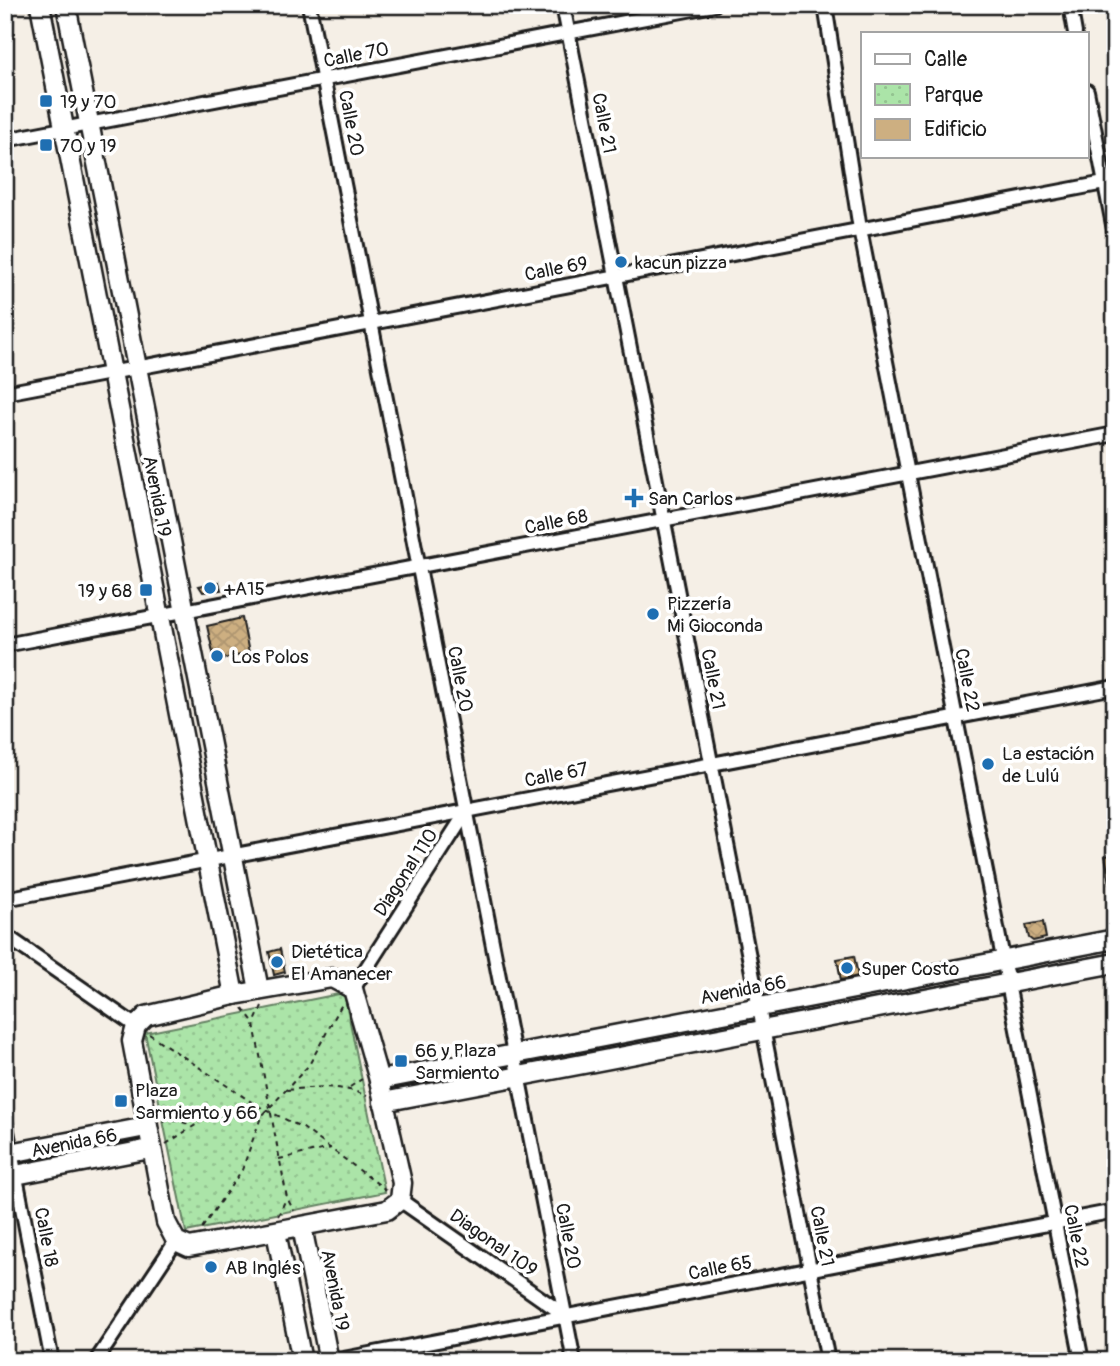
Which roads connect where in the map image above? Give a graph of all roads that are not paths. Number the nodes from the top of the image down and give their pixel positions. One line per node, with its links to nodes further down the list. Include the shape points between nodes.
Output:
1 (40, 5): 13 (main road, Avenida 19)
2 (66, 5): 12 (main road, Avenida 19)
3 (309, 5): 10 (street, Calle 20)
4 (563, 5): 9 (street, Calle 21)
5 (714, 5): 9 (street, Calle 70)
6 (825, 5): 16 (street, Calle 22)
7 (1070, 5): 8 (street)
8 (1075, 32)
9 (568, 33): 10 (street, Calle 70); 18 (street, Calle 21)
10 (323, 80): 12 (street, Calle 70); 19 (street, Calle 20)
11 (1088, 95): 15 (street)
12 (90, 124): 13 (street, Calle 70); 20 (main road, Avenida 19)
13 (64, 129): 14 (street, Calle 70); 21 (main road, Avenida 19)
14 (5, 141)
15 (1110, 182): 16 (street, Calle 69); 17 (street)
16 (860, 229): 18 (street, Calle 69); 24 (street, Calle 22)
17 (1115, 234)
18 (615, 276): 19 (street, Calle 69); 25 (street, Calle 21)
19 (371, 323): 20 (street, Calle 69); 26 (street, Calle 20)
20 (137, 367): 21 (street, Calle 69); 27 (main road, Avenida 19)
21 (112, 372): 22 (street, Calle 69); 28 (main road, Avenida 19)
22 (5, 393)
23 (1115, 434): 24 (street, Calle 68)
24 (908, 473): 25 (street, Calle 68); 31 (street, Calle 22)
25 (663, 520): 26 (street, Calle 68); 32 (street, Calle 21)
26 (419, 566): 27 (street, Calle 68); 33 (street, Calle 20)
27 (185, 611): 28 (street, Calle 68); 34 (main road, Avenida 19)
28 (160, 616): 29 (street, Calle 68); 35 (main road, Avenida 19)
29 (5, 645)
30 (1115, 687): 31 (street, Calle 67)
31 (956, 718): 32 (street, Calle 67); 39 (street, Calle 22)
32 (711, 764): 33 (street, Calle 67); 45 (street, Calle 21)
33 (467, 811): 34 (street, Calle 67); 42 (street, Diagonal 110); 48 (street, Calle 20)
34 (232, 856): 35 (street, Calle 67); 43 (main road, Avenida 19)
35 (207, 860): 36 (street, Calle 67); 44 (main road, Avenida 19)
36 (5, 899)
37 (5, 935): 46 (street)
38 (1115, 939): 39 (main road, Avenida 66)
39 (1003, 960): 41 (street, Calle 22); 45 (main road, Avenida 66)
40 (1115, 963): 41 (main road)
41 (1008, 983): 47 (main road); 59 (street, Calle 22)
42 (353, 989): 43 (main road, via 332,978); 50 (main road)
43 (259, 990): 44 (main road)
44 (234, 995): 46 (main road, via 146,1016)
45 (758, 1007): 47 (street, Calle 21); 48 (main road, Avenida 66)
46 (136, 1026): 53 (main road, via 132,1041)
47 (763, 1030): 49 (main road); 63 (street, Calle 21)
48 (514, 1054): 49 (street, Calle 20); 50 (main road, Avenida 66)
49 (519, 1077): 51 (main road); 64 (street, Calle 20)
50 (379, 1080): 51 (main road)
51 (383, 1102): 57 (main road, via 402,1183)
52 (5, 1121): 55 (street, Calle 18)
53 (146, 1127): 54 (main road); 55 (main road, Avenida 66)
54 (150, 1149): 56 (main road, Avenida 66); 62 (main road, via 166,1222)
55 (8, 1154): 56 (street, Calle 18)
56 (10, 1176): 65 (street, Calle 18)
57 (400, 1200): 60 (main road, via 387,1210); 64 (street, Diagonal 109)
58 (1115, 1212): 59 (street, Calle 65)
59 (1055, 1223): 63 (street, Calle 65); 71 (street, Calle 22)
60 (302, 1227): 61 (main road); 68 (main road, Avenida 19)
61 (276, 1232): 62 (main road); 67 (main road)
62 (182, 1244): 66 (street)
63 (810, 1270): 64 (street, Calle 65); 70 (street, Calle 21)
64 (566, 1316): 68 (street, Calle 65); 69 (street, Calle 20)
65 (52, 1361)
66 (96, 1361)
67 (302, 1361)
68 (331, 1361)
69 (574, 1361)
70 (828, 1361)
71 (1082, 1361)

